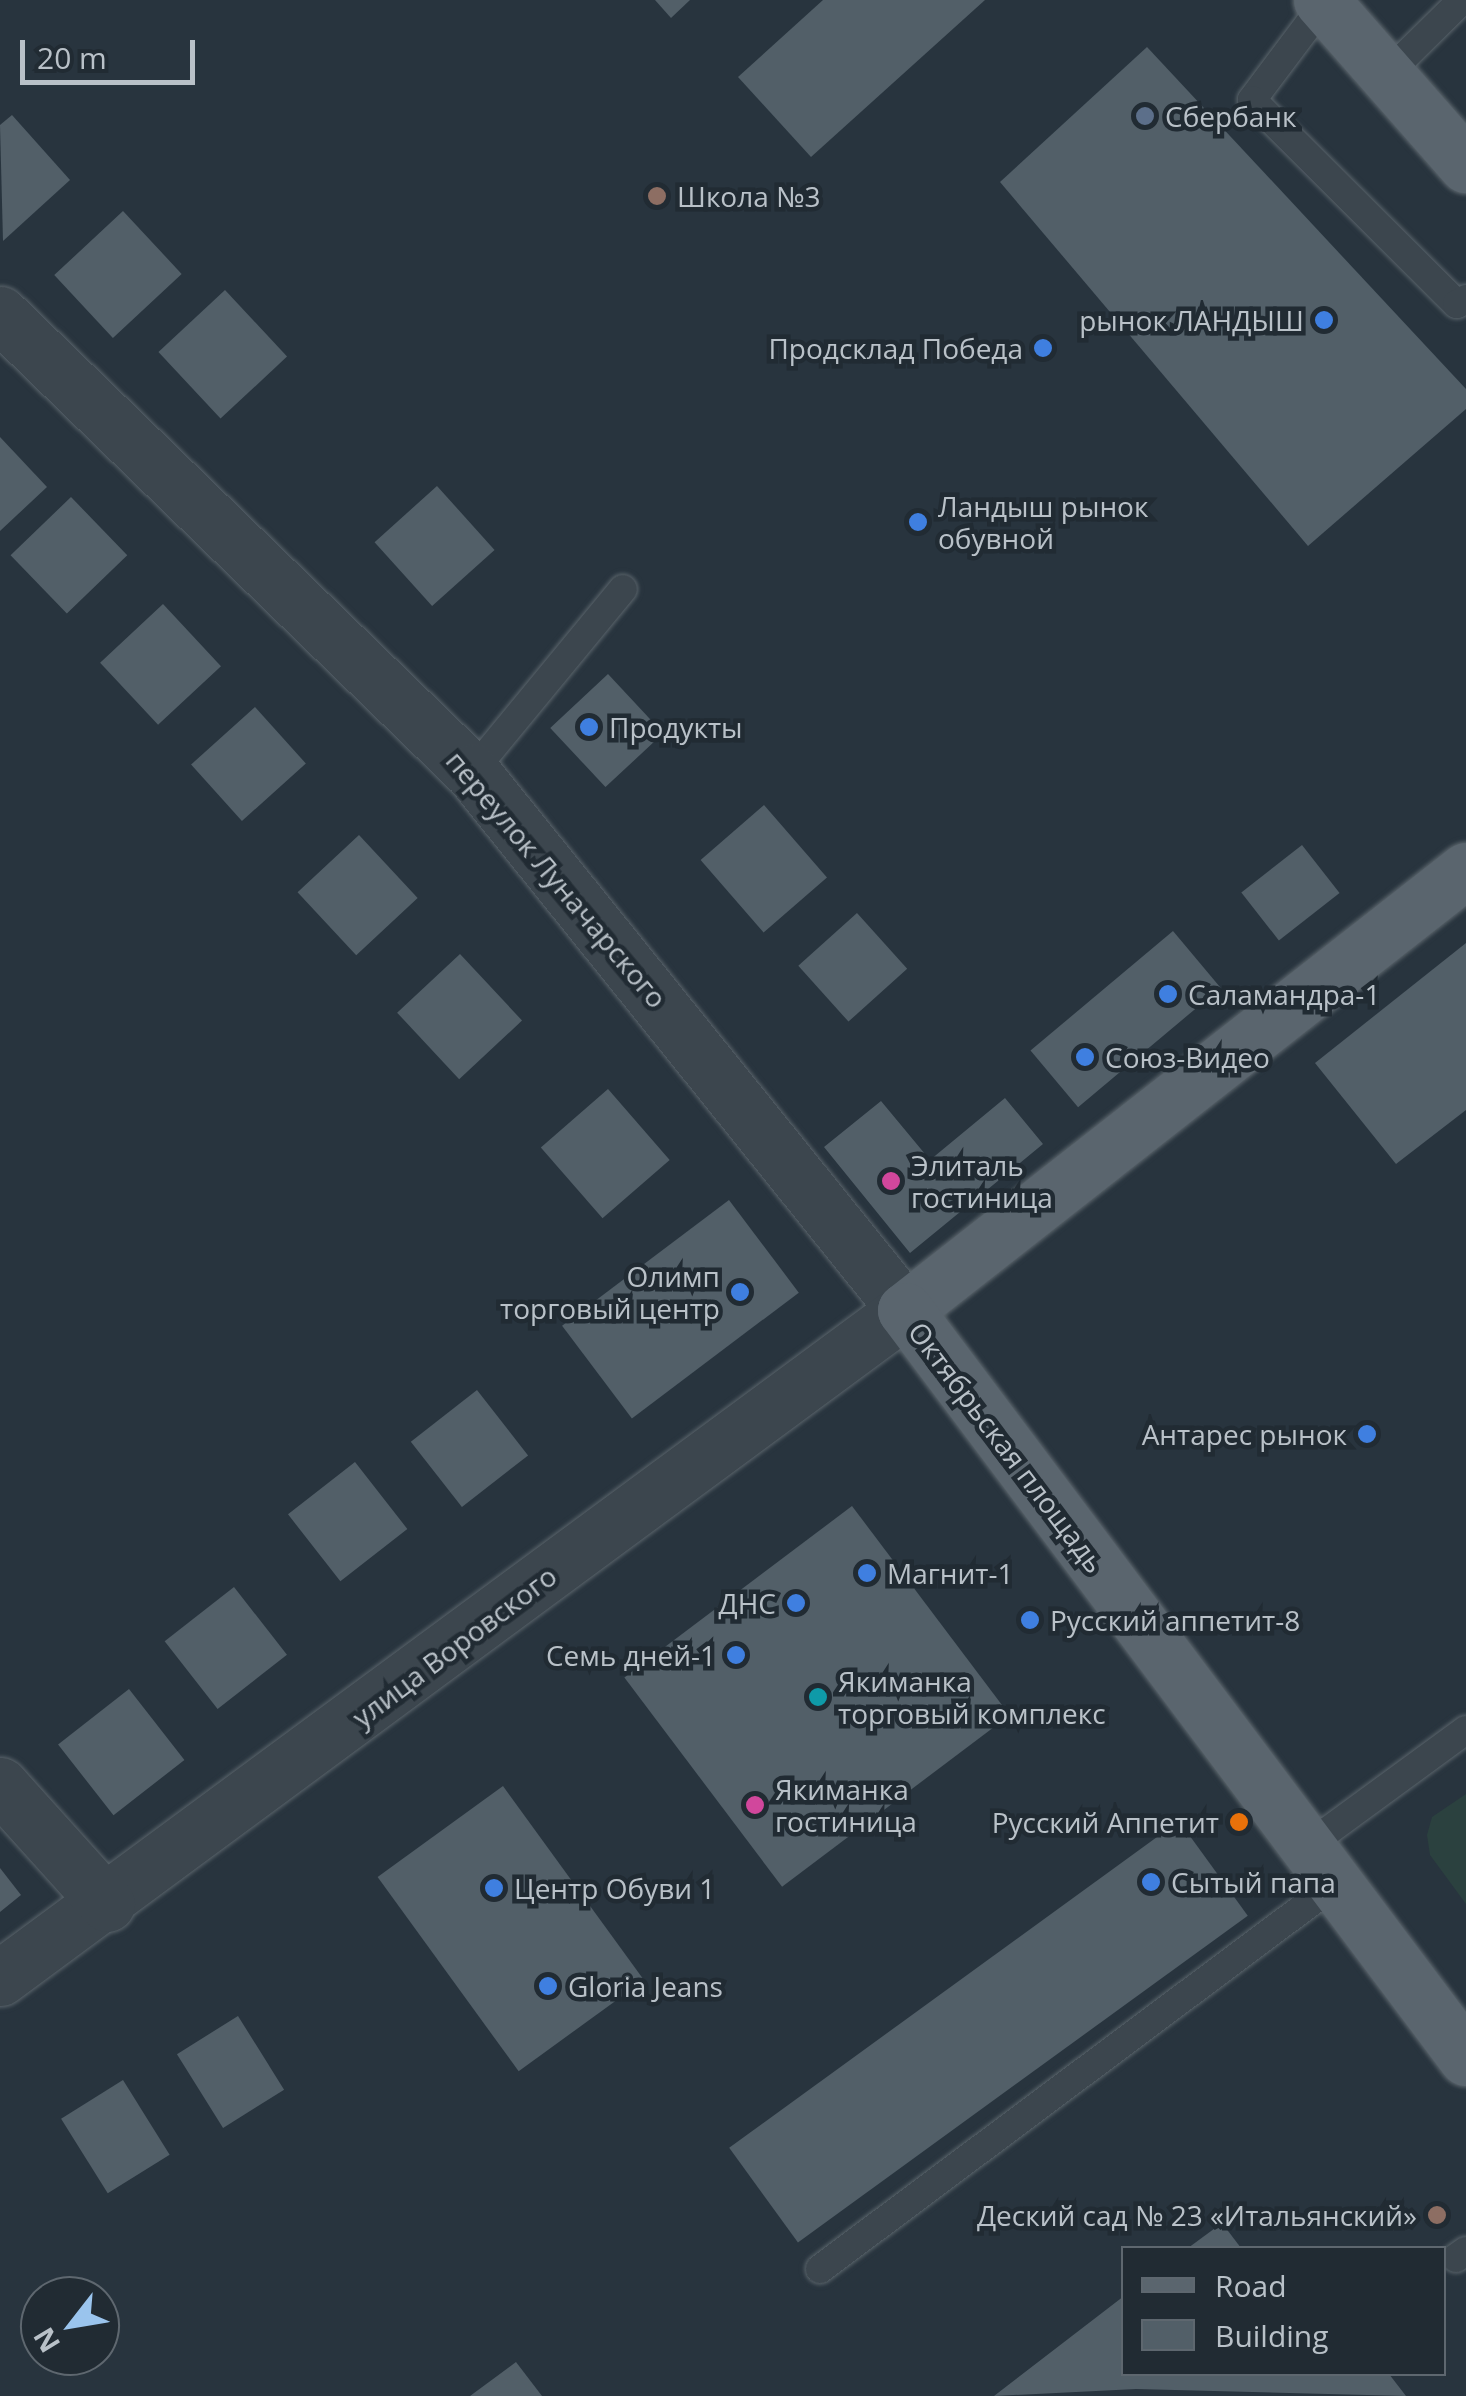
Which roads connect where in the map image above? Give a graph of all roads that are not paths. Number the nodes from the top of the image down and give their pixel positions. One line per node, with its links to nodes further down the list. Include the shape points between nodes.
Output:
1 (1462, 0): 3 (lane)
2 (1322, 2): 3 (main road); 5 (lane, via 1252,100 1457,304)
3 (1386, 74): 4 (main road)
4 (1466, 166)
5 (1466, 299)
6 (0, 314): 8 (street, переулок Луначарского)
7 (623, 590): 8 (lane)
8 (472, 772): 10 (street, переулок Луначарского)
9 (1466, 870): 10 (main road, Октябрьская площадь)
10 (905, 1310): 13 (main road, Октябрьская площадь); 14 (street, улица Воровского)
11 (1466, 1730): 13 (lane)
12 (0, 1785): 14 (street)
13 (1321, 1865): 16 (main road, Октябрьская площадь); 17 (lane)
14 (107, 1904): 15 (street, улица Воровского)
15 (0, 1978)
16 (1466, 2058)
17 (820, 2269)

